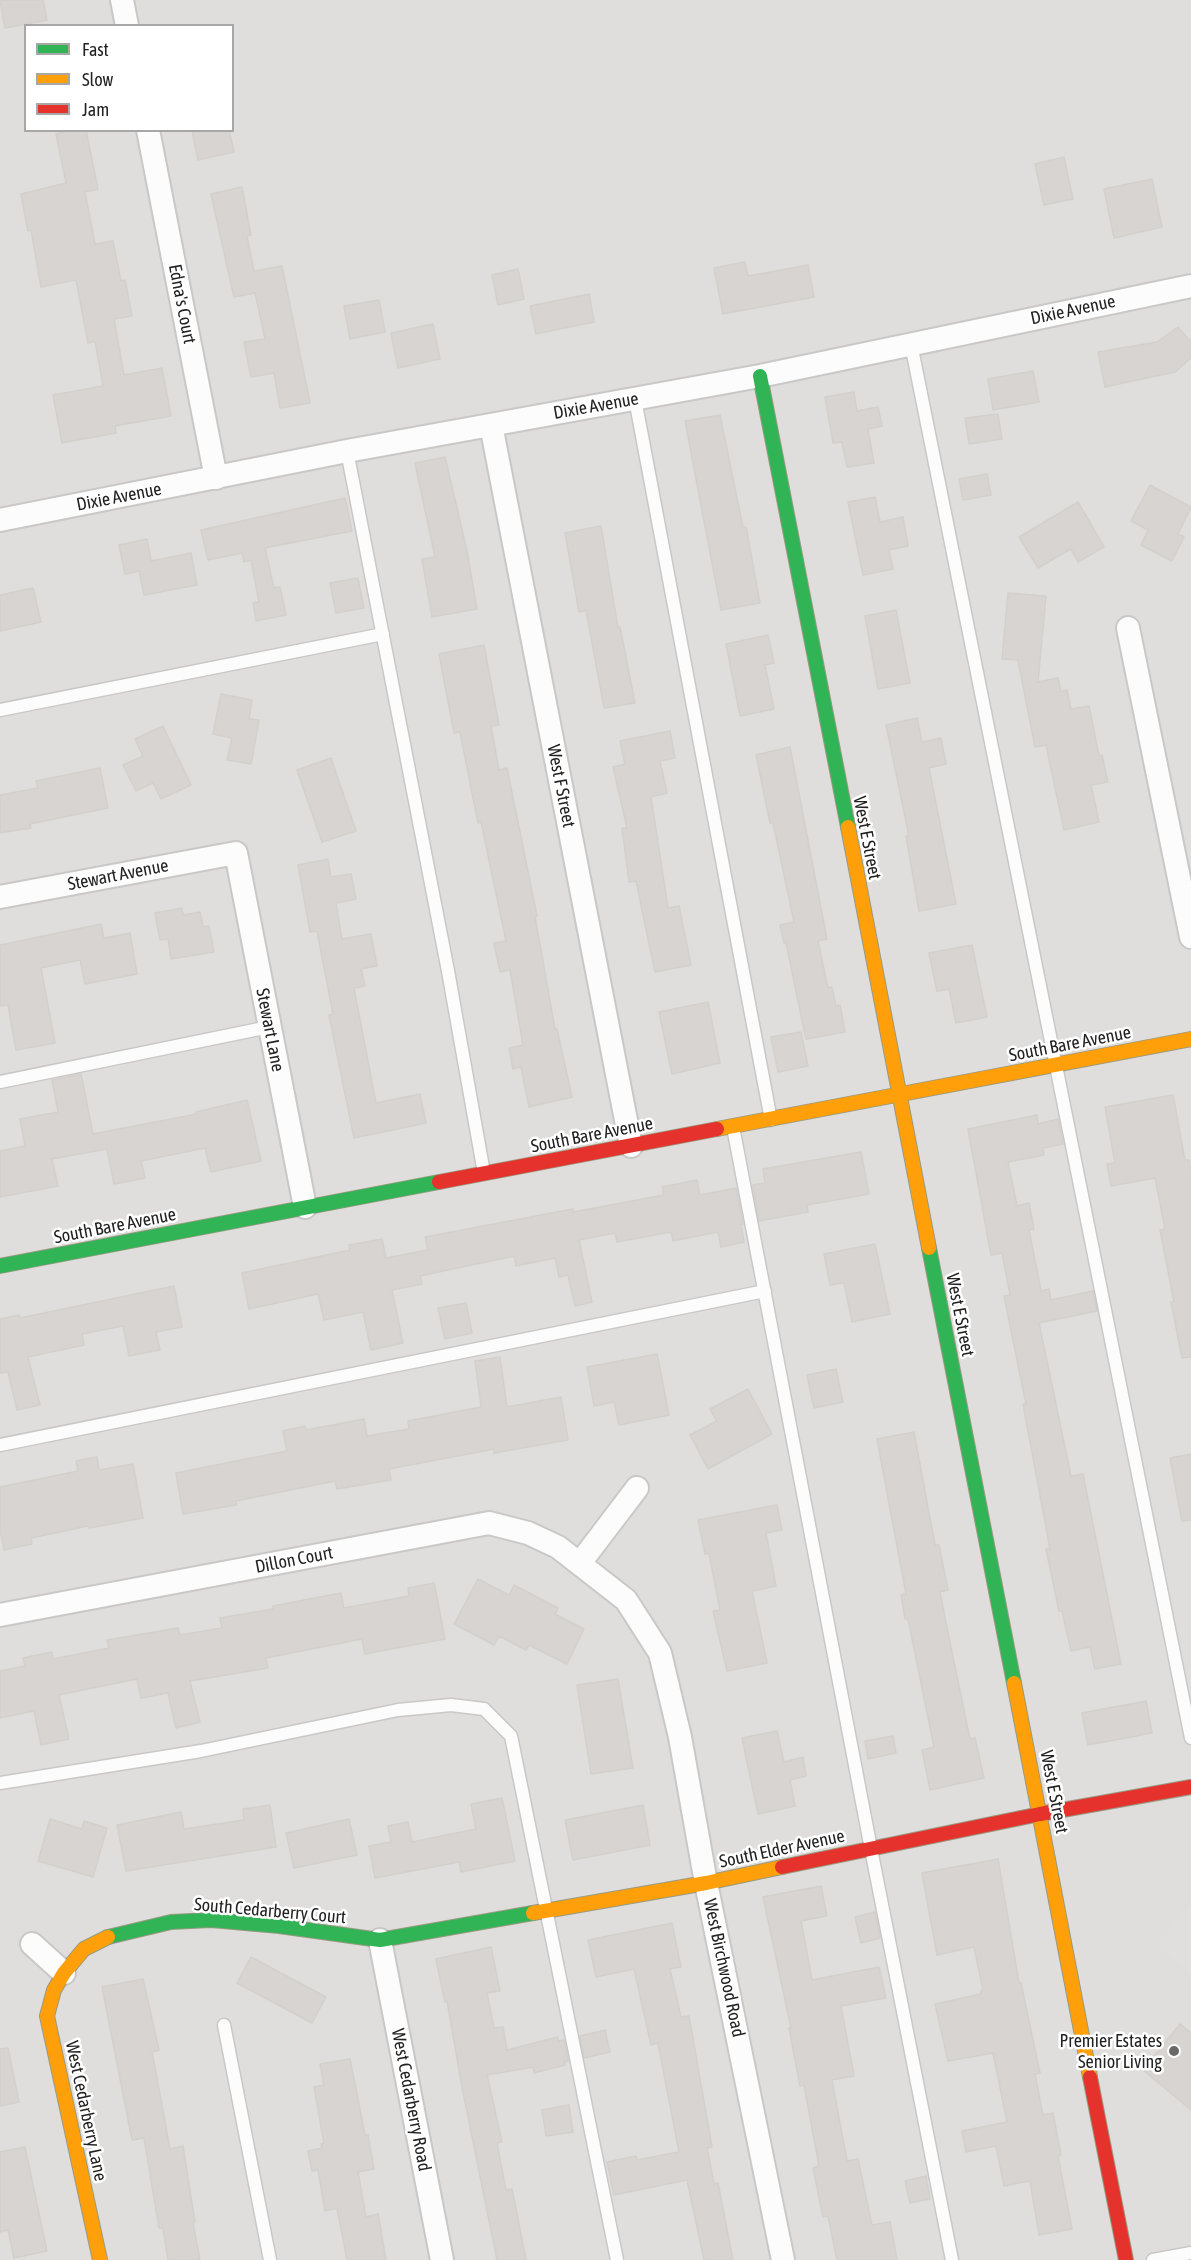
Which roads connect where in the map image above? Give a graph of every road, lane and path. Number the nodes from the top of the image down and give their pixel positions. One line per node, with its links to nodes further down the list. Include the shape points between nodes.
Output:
1 (122, 0): 2 (street)
2 (127, 24)
3 (148, 132): 10 (street, Edna's Court)
4 (1191, 286): 5 (street, Dixie Avenue)
5 (911, 344): 6 (street, Dixie Avenue); 20 (lane)
6 (760, 376): 7 (street, Dixie Avenue); 22 (street, West E Street)
7 (635, 399): 8 (street, Dixie Avenue); 23 (lane)
8 (491, 425): 9 (street, Dixie Avenue); 25 (street, West F Street)
9 (347, 451): 10 (street, Dixie Avenue); 13 (lane)
10 (216, 478): 11 (street, Dixie Avenue)
11 (0, 520)
12 (1128, 628): 17 (street)
13 (383, 634): 14 (lane); 26 (lane)
14 (0, 710)
15 (236, 853): 16 (street, Stewart Avenue); 18 (street, Stewart Lane)
16 (0, 897)
17 (1191, 937)
18 (269, 1027): 21 (lane); 27 (street, Stewart Lane)
19 (1191, 1039): 20 (street, South Bare Avenue)
20 (1056, 1065): 22 (street, South Bare Avenue); 34 (lane)
21 (0, 1082)
22 (899, 1096): 23 (street, South Bare Avenue); 37 (street, West E Street)
23 (771, 1120): 24 (street, South Bare Avenue)
24 (734, 1127): 25 (street, South Bare Avenue); 29 (lane)
25 (631, 1146): 26 (street, South Bare Avenue)
26 (485, 1174): 27 (street, South Bare Avenue)
27 (305, 1208): 28 (street, South Bare Avenue)
28 (0, 1266)
29 (765, 1291): 30 (lane); 38 (lane)
30 (0, 1445)
31 (637, 1488): 32 (street)
32 (580, 1563): 33 (street, Dillon Court, via 528,1533 489,1523); 39 (street, West Birchwood Road, via 626,1600 660,1653 680,1737)
33 (0, 1615)
34 (1191, 1738)
35 (0, 1783): 40 (lane, via 201,1750 398,1710 451,1705 484,1709 511,1736)
36 (1191, 1787): 37 (street, South Elder Avenue)
37 (1040, 1814): 38 (street, South Elder Avenue); 52 (street, West E Street)
38 (871, 1849): 39 (street, South Elder Avenue); 51 (lane)
39 (706, 1883): 40 (street, South Elder Avenue); 50 (street, West Birchwood Road)
40 (547, 1911): 41 (street, South Elder Avenue); 49 (lane)
41 (380, 1940): 43 (street, South Cedarberry Court, via 211,1920 171,1922 106,1938 84,1949); 48 (street, West Cedarberry Road)
42 (32, 1944): 43 (street)
43 (64, 1973): 46 (street, West Cedarberry Lane, via 54,1990 47,2016)
44 (224, 2025): 47 (lane)
45 (1191, 2253): 53 (lane)
46 (100, 2260)
47 (270, 2260)
48 (442, 2260)
49 (617, 2260)
50 (783, 2260)
51 (952, 2260)
52 (1126, 2260)
53 (1153, 2260)

